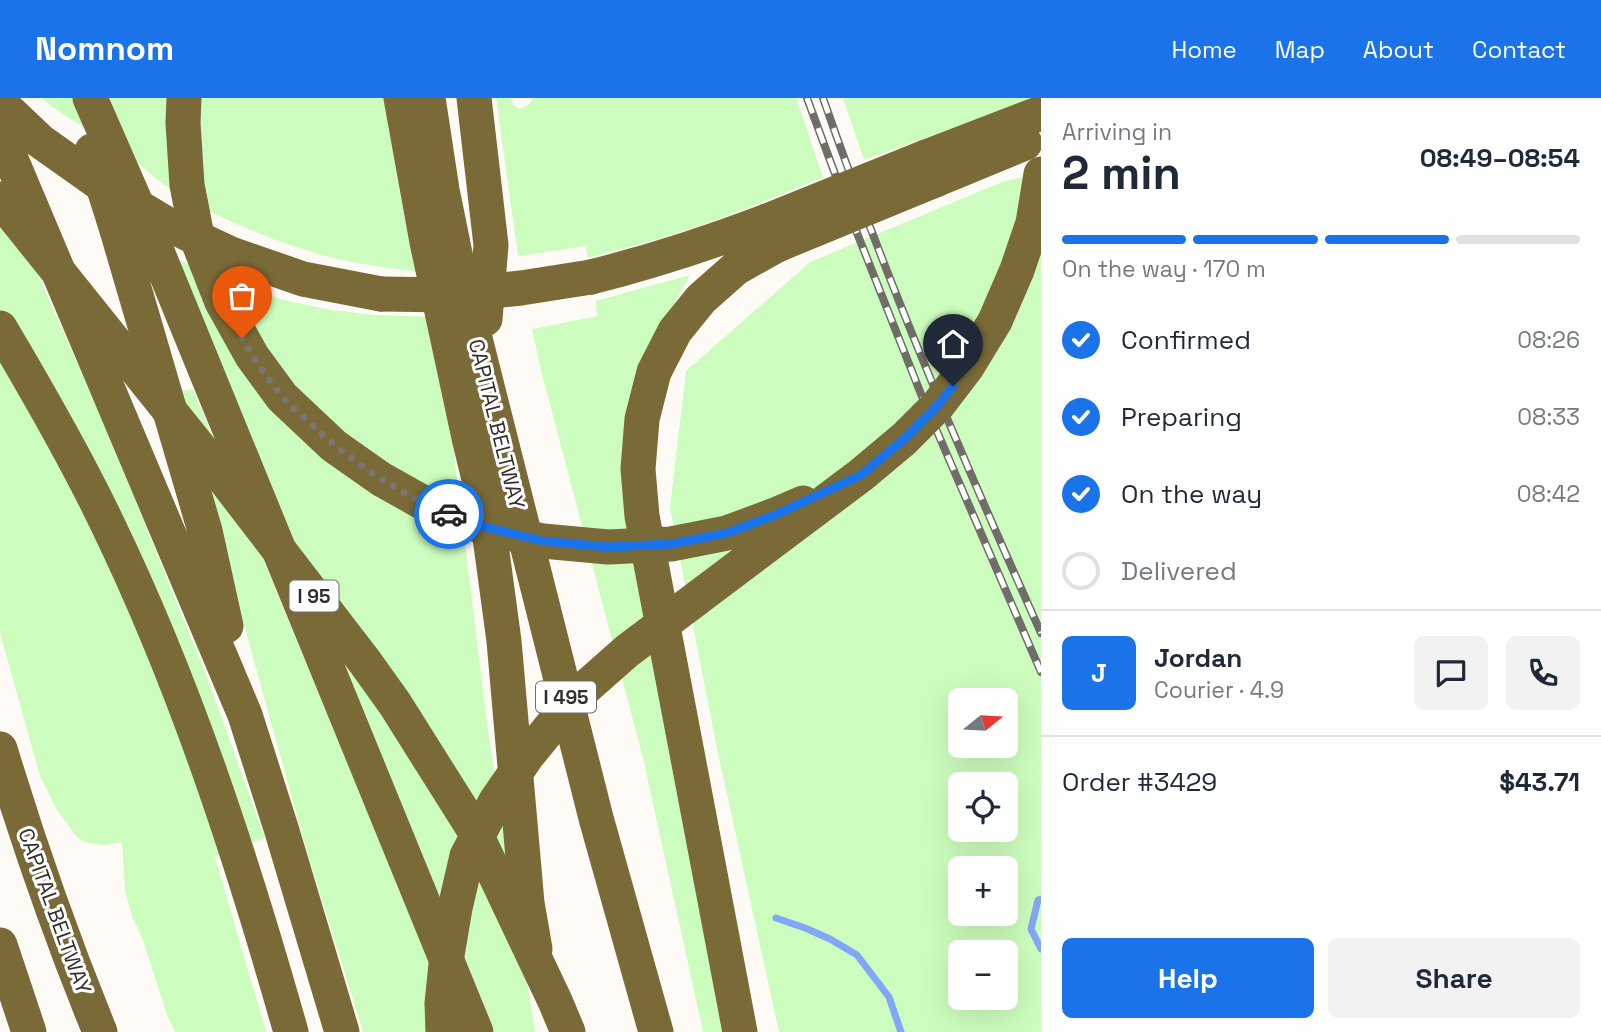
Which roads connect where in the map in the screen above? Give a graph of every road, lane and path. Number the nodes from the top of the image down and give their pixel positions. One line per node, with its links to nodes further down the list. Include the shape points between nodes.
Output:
1 (74, 98): 18 (highway, bridge, via 205,531)
2 (90, 98): 26 (highway, bridge)
3 (184, 98): 17 (highway, bridge, via 187,185 198,242 222,302 282,397 334,446 381,480 429,506 485,527 543,541 608,547 671,544 727,533)
4 (401, 98): 27 (highway, via 427,242 486,508 504,642 527,903)
5 (428, 98): 16 (highway, CAPITAL BELTWAY / I 495, via 461,283)
6 (474, 98): 16 (highway, via 491,245)
7 (0, 103): 14 (highway, bridge, via 40,141 165,223 231,254 303,279 381,294 452,295 521,288 591,277 686,250)
8 (1041, 113): 11 (highway)
9 (1041, 137): 11 (highway)
10 (5, 146): 18 (highway)
11 (930, 168): 14 (highway, bridge)
12 (1041, 174): 17 (highway, bridge, via 1033,223 995,321 938,405)
13 (0, 199): 28 (highway, I 95, bridge, via 226,481 395,704 473,828)
14 (772, 233): 30 (highway, via 701,299 676,331 654,372 642,419 638,469 642,516)
15 (0, 328): 23 (highway, via 68,446 144,604 238,852)
16 (482, 361): 29 (highway, CAPITAL BELTWAY / I 495, via 596,818)
17 (861, 475): 25 (highway, bridge, via 627,651 576,696 527,756 467,856 447,956)
18 (245, 715): 24 (highway)
19 (0, 749): 22 (highway, CAPITAL BELTWAY, via 72,964)
20 (0, 945): 21 (highway)
21 (29, 1032)
22 (100, 1032)
23 (291, 1032)
24 (342, 1032)
25 (443, 1032)
26 (477, 1032)
27 (550, 1032)
28 (568, 1032)
29 (656, 1032)
30 (740, 1032)

